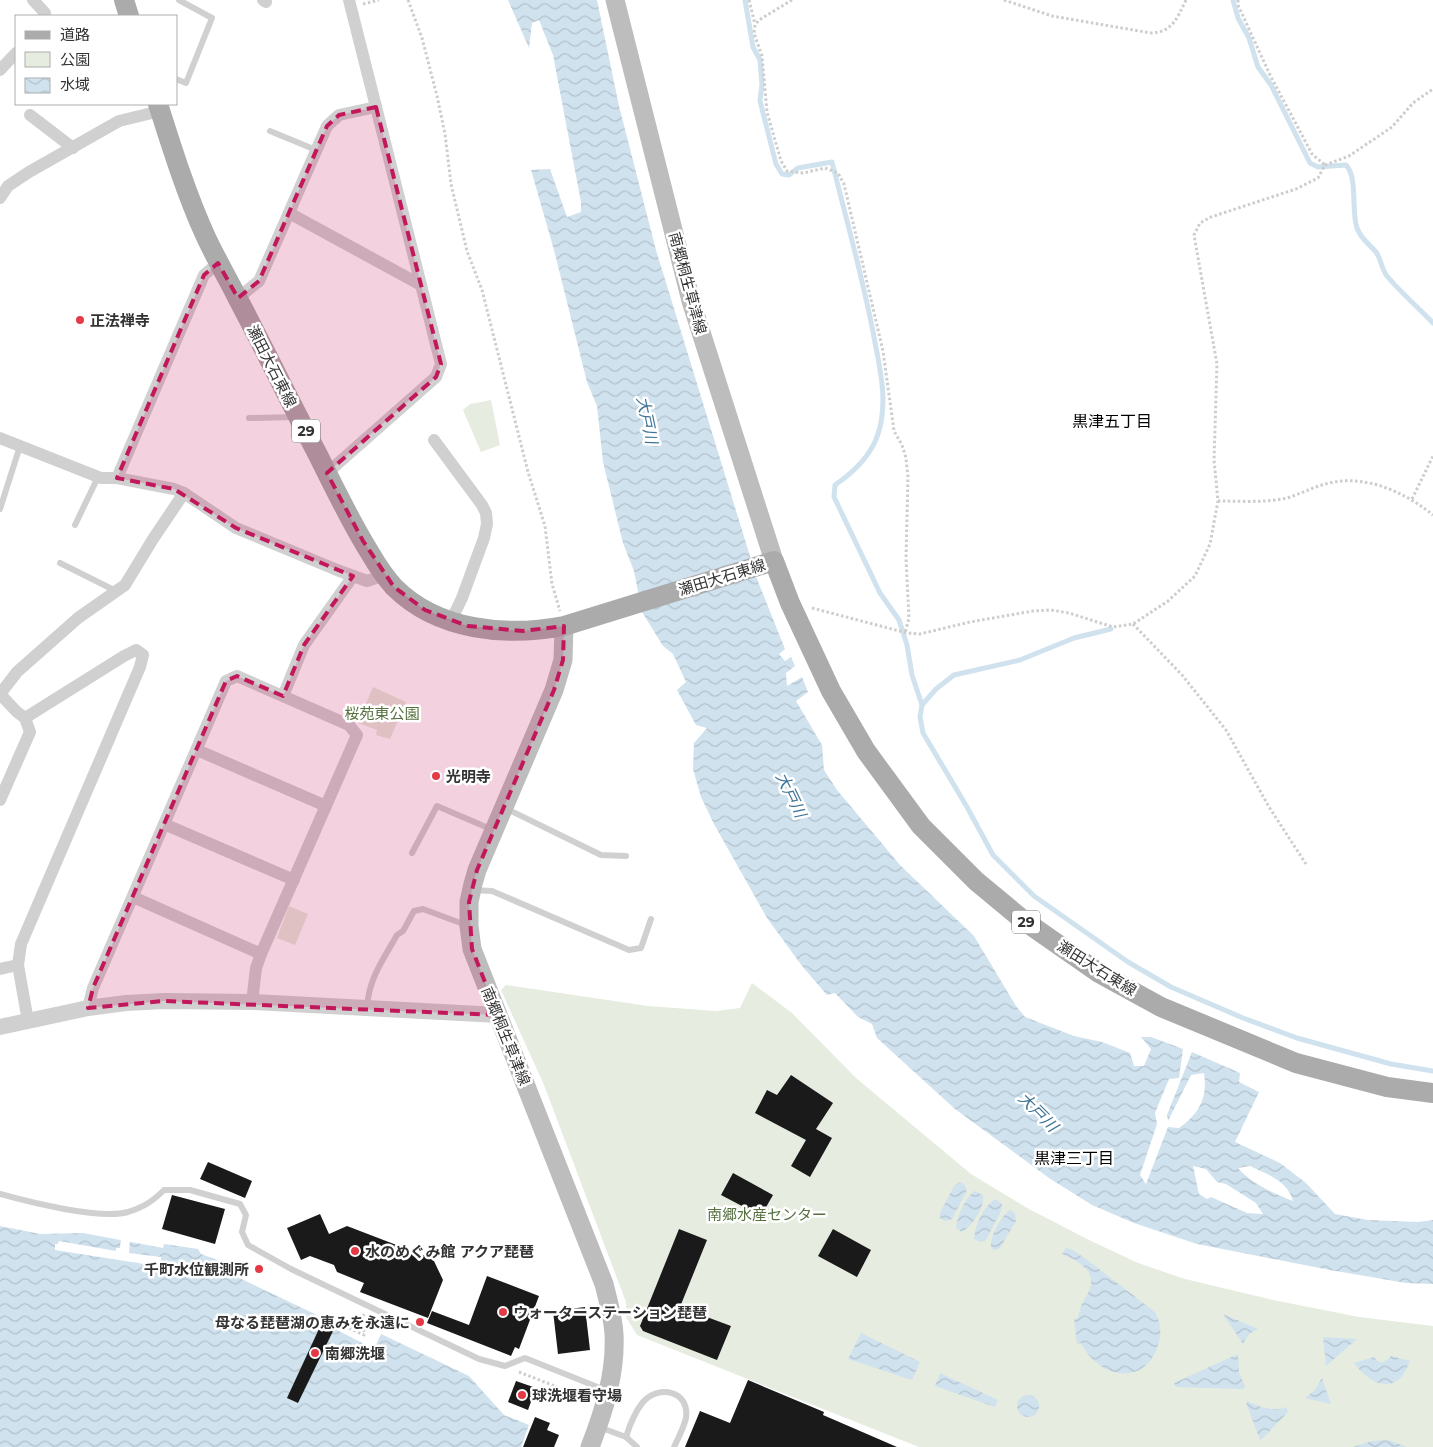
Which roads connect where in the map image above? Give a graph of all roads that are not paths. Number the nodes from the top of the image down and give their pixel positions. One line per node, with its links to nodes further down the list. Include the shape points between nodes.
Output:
1 (33, 0): 6 (street)
2 (124, 0): 7 (main road)
3 (179, 0): 8 (lane, via 212,18 186,83)
4 (349, 0): 10 (street)
5 (615, 0): 32 (main road, 南郷桐生草津線, via 691,301)
6 (44, 15)
7 (129, 15)
8 (178, 80)
9 (159, 107): 13 (street, via 119,121); 17 (main road, 瀬田大石東線 / 29, via 194,210)
10 (376, 107): 14 (street, via 340,115 327,126); 18 (street)
11 (30, 115): 13 (street)
12 (270, 131): 14 (lane)
13 (73, 148): 15 (street, via 15,181)
14 (316, 150): 16 (street)
15 (0, 198)
16 (289, 213): 18 (street); 19 (street, via 259,281)
17 (218, 263): 19 (main road, 瀬田大石東線 / 29); 27 (street, via 204,274)
18 (421, 285): 25 (street, via 441,364 436,376)
19 (238, 298): 20 (main road, 瀬田大石東線 / 29)
20 (298, 417): 21 (lane); 25 (main road, 瀬田大石東線 / 29)
21 (249, 418)
22 (0, 438): 24 (street)
23 (434, 440): 36 (street, via 482,505 486,518 484,538)
24 (20, 446): 26 (street); 29 (lane)
25 (327, 474): 33 (main road, 瀬田大石東線 / 29)
26 (98, 476): 27 (street); 30 (lane)
27 (117, 478): 28 (street, via 174,489)
28 (184, 494): 34 (street, via 236,528); 35 (street, via 126,585)
29 (0, 510)
30 (75, 525)
31 (60, 563): 35 (lane)
32 (767, 563): 37 (main road, 瀬田大石東線 / 29); 63 (main road, 瀬田大石東線 / 29, via 790,603 831,692 866,751 921,826 976,881 1023,920 1100,973 1161,1007 1296,1062 1387,1087)
33 (384, 574): 34 (street, via 367,581); 36 (main road, 瀬田大石東線 / 29, via 407,598)
34 (353, 576): 39 (street, via 304,645)
35 (116, 591): 38 (street, via 45,647 17,672)
36 (451, 621): 37 (main road, 瀬田大石東線 / 29, via 497,631 533,631)
37 (571, 624): 44 (main road, 南郷桐生草津線, via 554,690)
38 (0, 694): 40 (street)
39 (283, 696): 41 (street, via 237,676 226,681); 43 (street, via 349,725 357,735)
40 (25, 718): 42 (street, via 30,732); 55 (street, via 124,656 136,650 143,655 21,944)
41 (197, 750): 43 (street); 45 (street)
42 (0, 800)
43 (326, 806): 49 (street)
44 (504, 807): 46 (main road, 南郷桐生草津線); 48 (lane, via 601,855)
45 (164, 824): 49 (street); 51 (street)
46 (494, 830): 47 (lane, via 437,806); 50 (main road, 南郷桐生草津線)
47 (412, 853)
48 (626, 856)
49 (294, 880): 54 (street)
50 (472, 890): 52 (lane, via 492,891 628,950 640,948); 53 (main road, 南郷桐生草津線)
51 (133, 897): 54 (street); 58 (street, via 93,988)
52 (651, 919)
53 (469, 926): 59 (lane, via 423,909 414,911 372,978); 60 (main road, 南郷桐生草津線, via 472,948)
54 (261, 954): 57 (street)
55 (18, 966): 56 (street); 61 (street)
56 (0, 970)
57 (252, 1002): 58 (street, via 164,1001); 59 (street)
58 (88, 1008): 61 (street)
59 (366, 1008): 60 (street)
60 (498, 1015): 65 (main road, 南郷桐生草津線, via 604,1284 614,1332 614,1357)
61 (28, 1020): 62 (street)
62 (0, 1027)
63 (1433, 1093)
64 (0, 1194): 65 (lane, via 97,1213 127,1212 150,1203 164,1190 190,1190 240,1204 246,1215 242,1232 248,1245 291,1269 479,1359 505,1366 525,1358)
65 (600, 1395): 66 (main road, 南郷桐生草津線)
66 (598, 1427): 67 (lane); 68 (main road, 南郷桐生草津線)
67 (626, 1437): 69 (lane); 70 (lane, via 634,1415 644,1401 658,1391 670,1392 678,1396 685,1406 686,1418)
68 (590, 1447)
69 (637, 1447)
70 (674, 1447)

